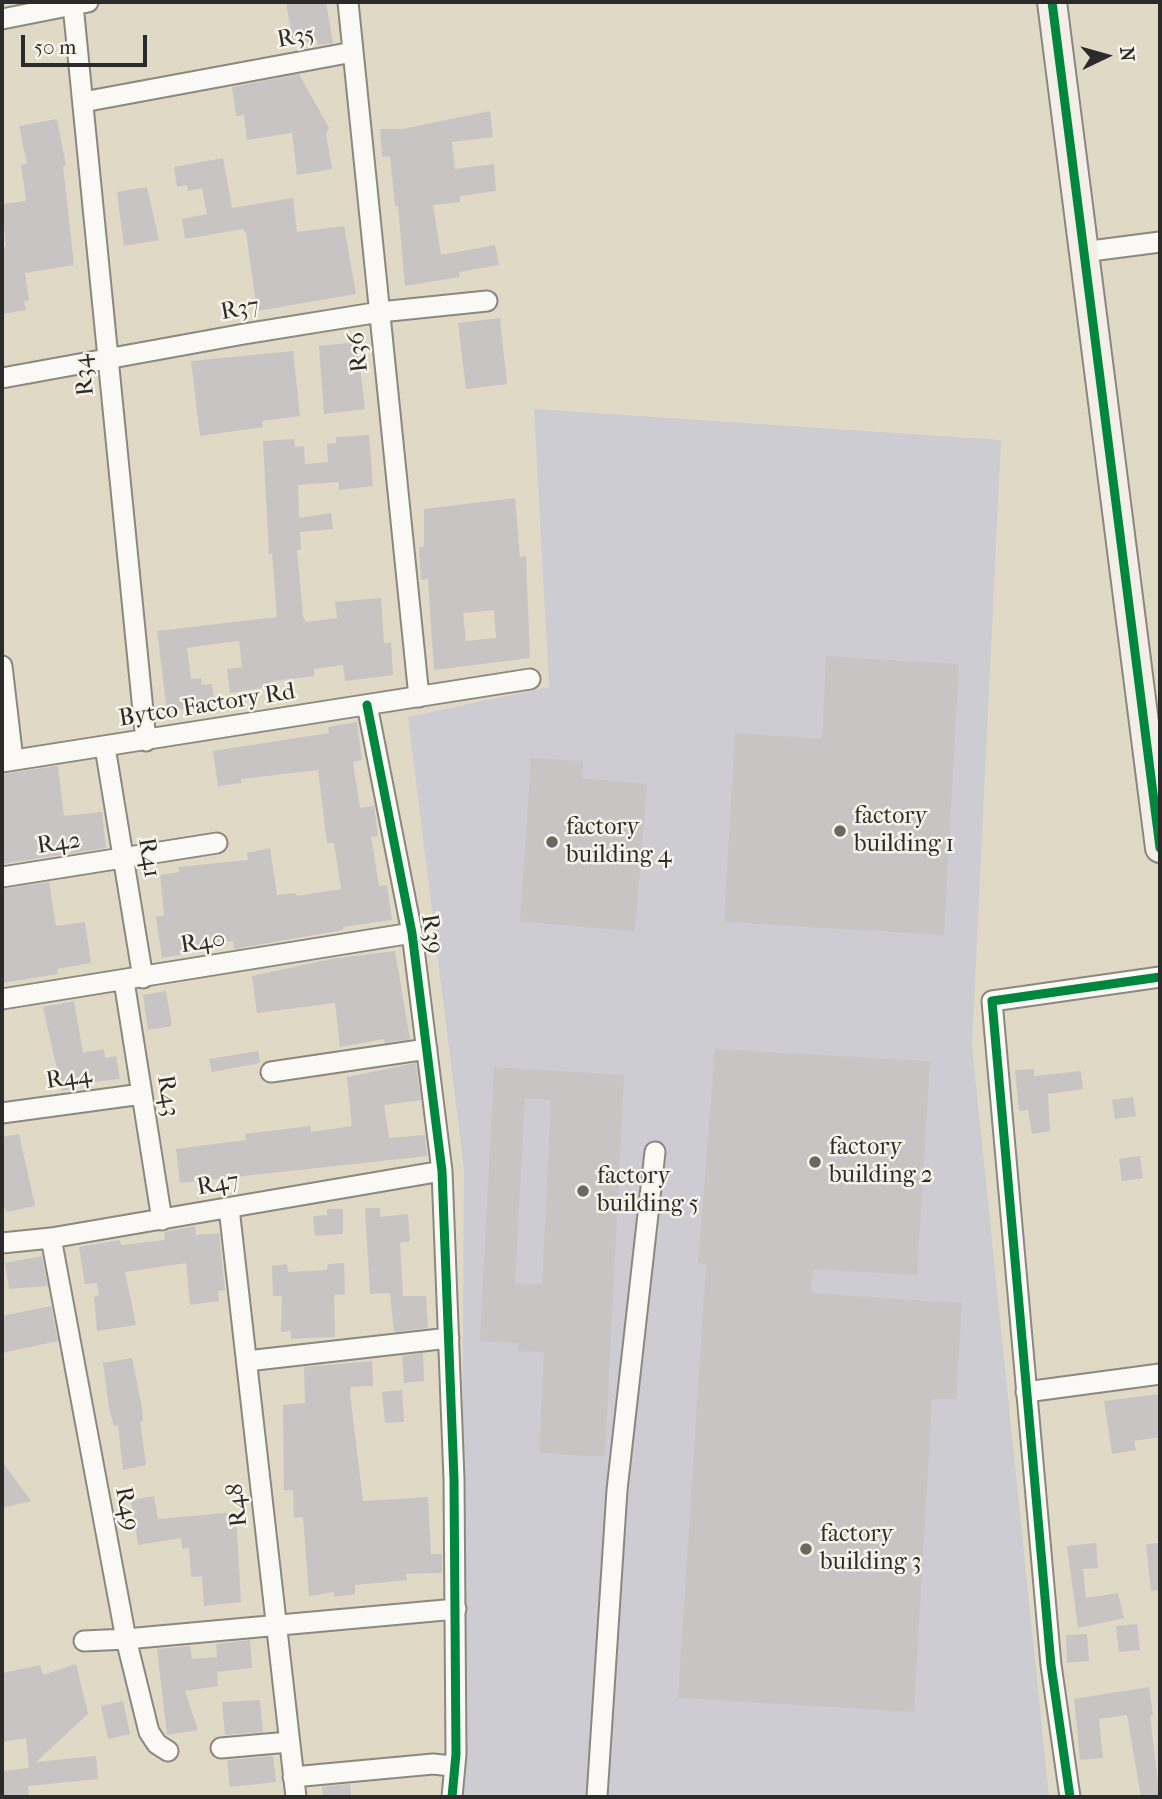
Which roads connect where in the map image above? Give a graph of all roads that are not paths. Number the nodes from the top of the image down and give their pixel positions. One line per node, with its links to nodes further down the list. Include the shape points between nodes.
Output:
1 (348, 2): 5 (street, R36)
2 (1052, 2): 8 (street)
3 (80, 3): 4 (street); 6 (street, R34)
4 (2, 19)
5 (353, 52): 6 (street, R35); 10 (street, R36)
6 (83, 102): 11 (street, R34)
7 (1160, 242): 8 (street)
8 (1083, 252): 20 (street)
9 (487, 301): 10 (street, R37)
10 (380, 312): 11 (street, R37); 15 (street, R36)
11 (108, 358): 12 (street, R37); 17 (street, R34)
12 (2, 378)
13 (2, 666): 19 (street)
14 (530, 679): 15 (street, Bytco Factory Rd)
15 (419, 697): 16 (street, Bytco Factory Rd)
16 (368, 705): 17 (street, Bytco Factory Rd); 25 (street, R39)
17 (146, 741): 18 (street, Bytco Factory Rd)
18 (105, 747): 19 (street, Bytco Factory Rd); 23 (street, R41)
19 (8, 761)
20 (1155, 769): 22 (street)
21 (217, 843): 23 (street, R42)
22 (1160, 848)
23 (123, 859): 24 (street, R42); 27 (street, R41)
24 (2, 877)
25 (412, 933): 27 (street, R40); 29 (street, R39)
26 (1160, 977): 42 (street, via 992,1001)
27 (134, 979): 28 (street, R40); 31 (street, R43)
28 (2, 999)
29 (427, 1049): 30 (street); 34 (street, R39)
30 (271, 1072)
31 (142, 1094): 32 (street, R44); 36 (street, R43)
32 (2, 1113)
33 (655, 1152): 54 (street, via 617,1490)
34 (442, 1171): 35 (street, R47); 39 (street, R39)
35 (229, 1208): 36 (street, R47); 40 (street, R48)
36 (162, 1220): 37 (street, R47)
37 (51, 1238): 38 (street, R47); 45 (street, R49)
38 (2, 1243)
39 (449, 1338): 40 (street); 43 (street, R39)
40 (247, 1361): 44 (street, R48)
41 (1160, 1374): 42 (street)
42 (1026, 1392): 55 (street, via 1051,1665)
43 (456, 1609): 44 (street); 50 (street, R39, via 456,1754)
44 (276, 1625): 45 (street); 47 (street, R48)
45 (125, 1639): 46 (street); 49 (street, R49, via 149,1732)
46 (84, 1640)
47 (289, 1742): 48 (street); 51 (street, R48)
48 (221, 1748)
49 (168, 1751)
50 (452, 1766): 51 (street, via 433,1763); 53 (street, R39)
51 (293, 1777): 52 (street, R48)
52 (296, 1797)
53 (452, 1797)
54 (597, 1797)
55 (1070, 1797)

